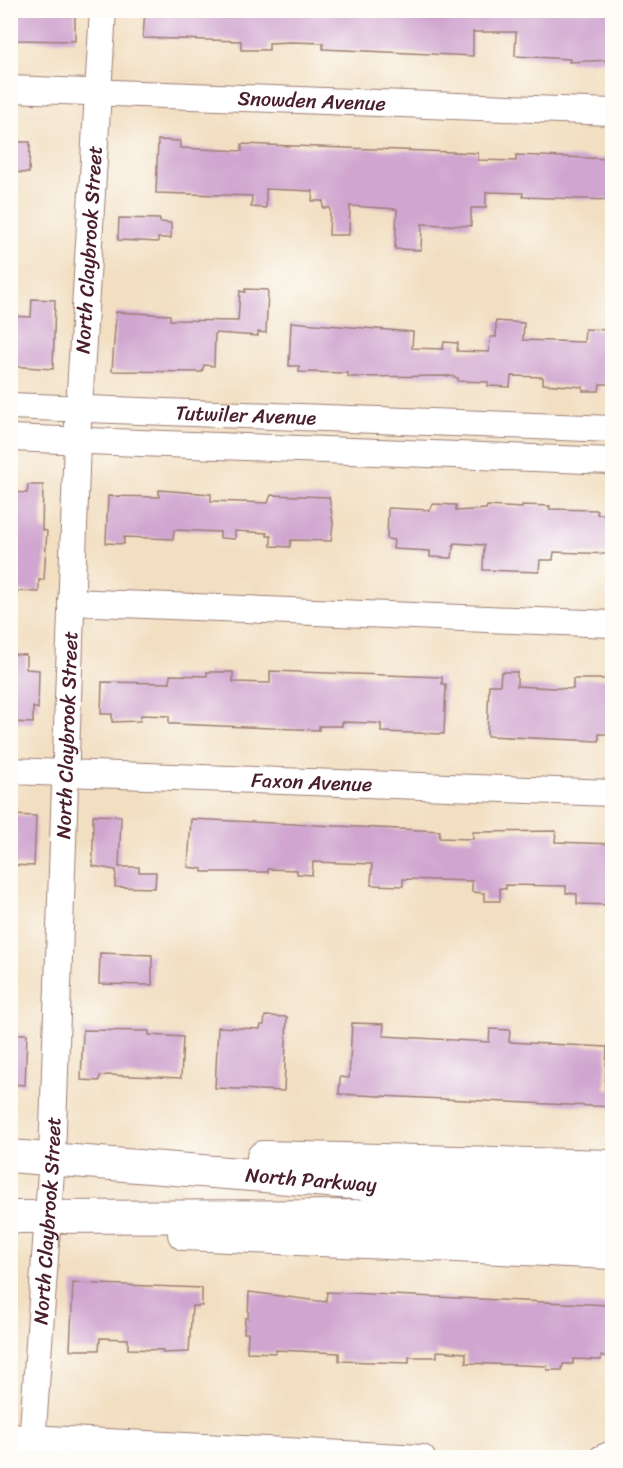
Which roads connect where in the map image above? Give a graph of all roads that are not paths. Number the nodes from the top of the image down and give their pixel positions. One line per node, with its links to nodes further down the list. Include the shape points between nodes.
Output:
1 (103, 10): 3 (street, North Claybrook Street)
2 (10, 88): 3 (street, Snowden Avenue)
3 (98, 92): 4 (street, Snowden Avenue); 6 (street, North Claybrook Street)
4 (612, 112)
5 (10, 406): 6 (street, Tutwiler Avenue)
6 (79, 408): 7 (street, Tutwiler Avenue); 10 (street, North Claybrook Street)
7 (481, 424): 8 (street, Tutwiler Avenue); 11 (street)
8 (612, 429)
9 (10, 438): 10 (street, Tutwiler Avenue)
10 (77, 441): 11 (street, Tutwiler Avenue); 13 (street, North Claybrook Street)
11 (480, 456): 12 (street, Tutwiler Avenue)
12 (612, 461)
13 (71, 602): 14 (street); 16 (street, North Claybrook Street)
14 (612, 624)
15 (10, 771): 16 (street, Faxon Avenue)
16 (65, 773): 17 (street, Faxon Avenue); 19 (street, North Claybrook Street)
17 (612, 793)
18 (10, 1156): 19 (main road, North Parkway)
19 (52, 1157): 20 (main road, via 329,1157); 21 (main road, North Parkway, via 366,1184); 23 (street, North Claybrook Street)
20 (612, 1166)
21 (612, 1195)
22 (10, 1217): 23 (main road, North Parkway)
23 (46, 1218): 24 (main road, North Parkway, via 382,1216); 25 (main road, via 227,1238); 26 (street, North Claybrook Street)
24 (612, 1223)
25 (612, 1253)
26 (24, 1444): 28 (street)
27 (612, 1454): 29 (street)
28 (422, 1458)
29 (602, 1458)

